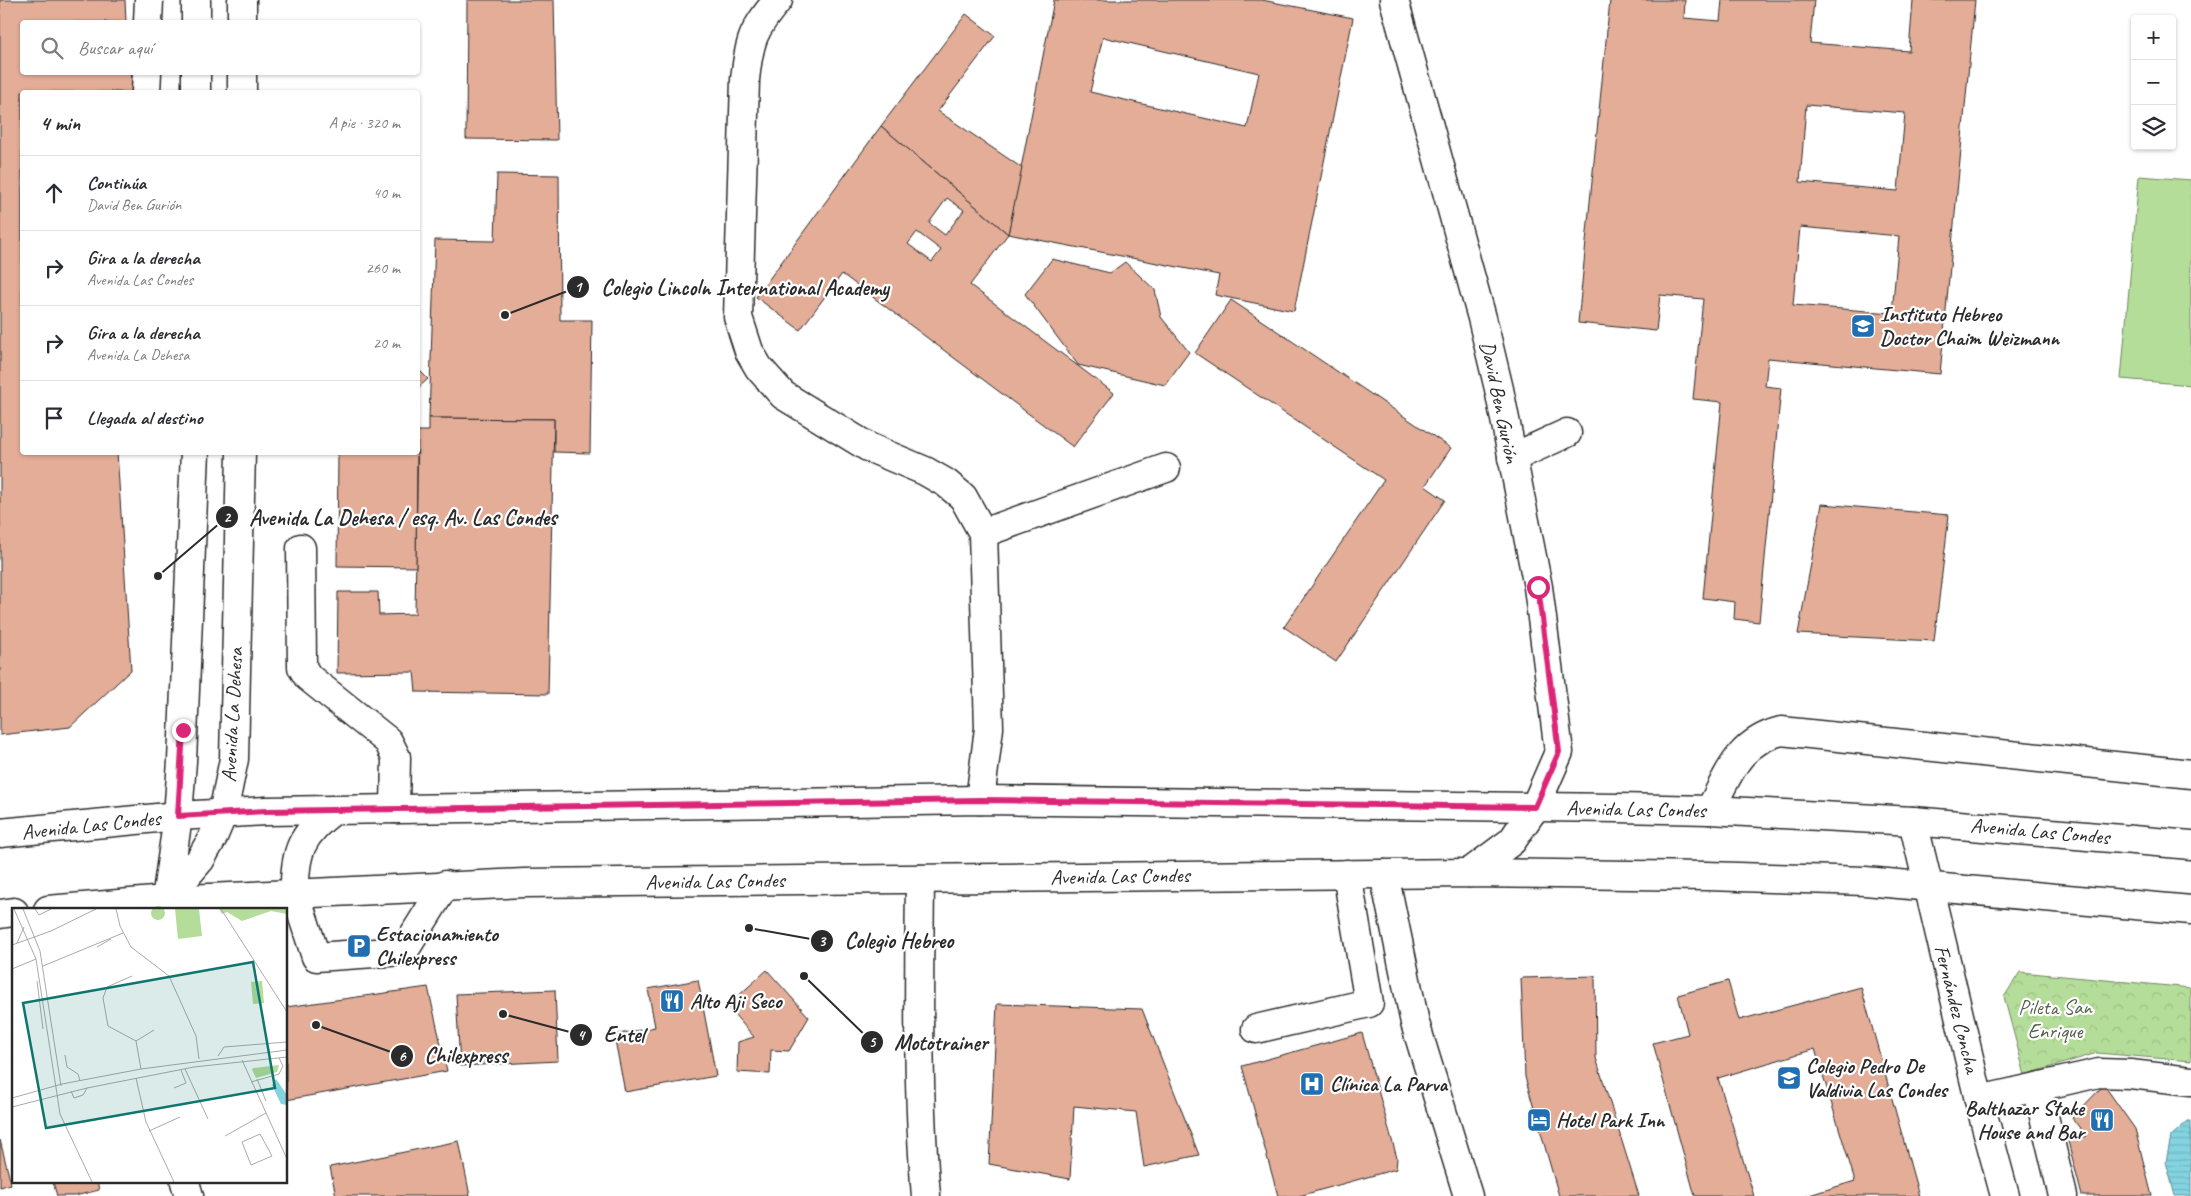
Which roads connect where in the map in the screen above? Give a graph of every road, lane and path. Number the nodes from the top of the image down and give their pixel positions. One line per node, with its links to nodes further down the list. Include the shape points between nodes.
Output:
1 (149, 0): 6 (main road)
2 (196, 0): 7 (main road)
3 (242, 0): 8 (main road)
4 (778, 0): 20 (main road, via 758,23 748,52 745,80 738,317 749,352 783,395 868,447 946,483 963,497)
5 (1394, 0): 18 (main road, David Ben Gurión, via 1482,318)
6 (148, 20)
7 (196, 20)
8 (242, 20)
9 (147, 75): 12 (main road)
10 (196, 75): 13 (main road)
11 (242, 75): 14 (main road)
12 (146, 90)
13 (196, 90)
14 (242, 90)
15 (1567, 433): 18 (main road)
16 (195, 455): 29 (main road)
17 (241, 455): 28 (main road, Avenida La Dehesa, via 234,759)
18 (1512, 458): 24 (main road, David Ben Gurión, via 1538,587 1559,752)
19 (1166, 468): 20 (main road)
20 (983, 534): 23 (main road, via 990,728)
21 (301, 548): 26 (main road, via 302,667 308,677 388,741 396,757)
22 (2191, 774): 27 (main road, via 1781,731 1753,742 1743,753)
23 (980, 800): 24 (main road, Avenida Las Condes); 26 (main road, Avenida Las Condes)
24 (1535, 807): 27 (main road, Avenida Las Condes); 33 (main road, David Ben Gurión, via 1512,841)
25 (334, 810): 26 (main road, Avenida Las Condes); 28 (main road, Avenida Las Condes); 39 (main road, via 306,836 298,853 294,868)
26 (395, 810)
27 (1710, 810): 30 (main road, Avenida Las Condes)
28 (223, 813): 29 (main road, Avenida Las Condes); 40 (main road, Avenida La Dehesa, via 200,860)
29 (178, 816): 31 (main road, Avenida Las Condes); 40 (main road)
30 (1913, 821): 32 (main road, Avenida Las Condes); 38 (main road, Fernández Concha)
31 (0, 834)
32 (2191, 844)
33 (1469, 873): 35 (main road, Avenida Las Condes); 38 (main road, Avenida Las Condes, via 1717,876)
34 (1347, 874): 35 (main road, Avenida Las Condes); 36 (main road, Avenida Las Condes); 43 (main road, via 1369,1003)
35 (1384, 874): 48 (main road, via 1415,1023)
36 (920, 879): 37 (main road, Avenida Las Condes); 47 (main road, via 919,1045)
37 (446, 885): 39 (main road, Avenida Las Condes); 39 (main road, via 404,951 316,957)
38 (1927, 885): 42 (main road, Avenida Las Condes); 46 (main road, Fernández Concha)
39 (295, 893): 40 (main road, Avenida Las Condes)
40 (165, 905): 41 (main road, Avenida Las Condes)
41 (95, 908)
42 (2191, 910)
43 (1256, 1029)
44 (2191, 1081): 45 (main road, via 2099,1073)
45 (2036, 1087): 46 (main road); 50 (main road)
46 (1979, 1100): 49 (main road, Fernández Concha)
47 (926, 1196)
48 (1468, 1196)
49 (2005, 1196)
50 (2063, 1196)

